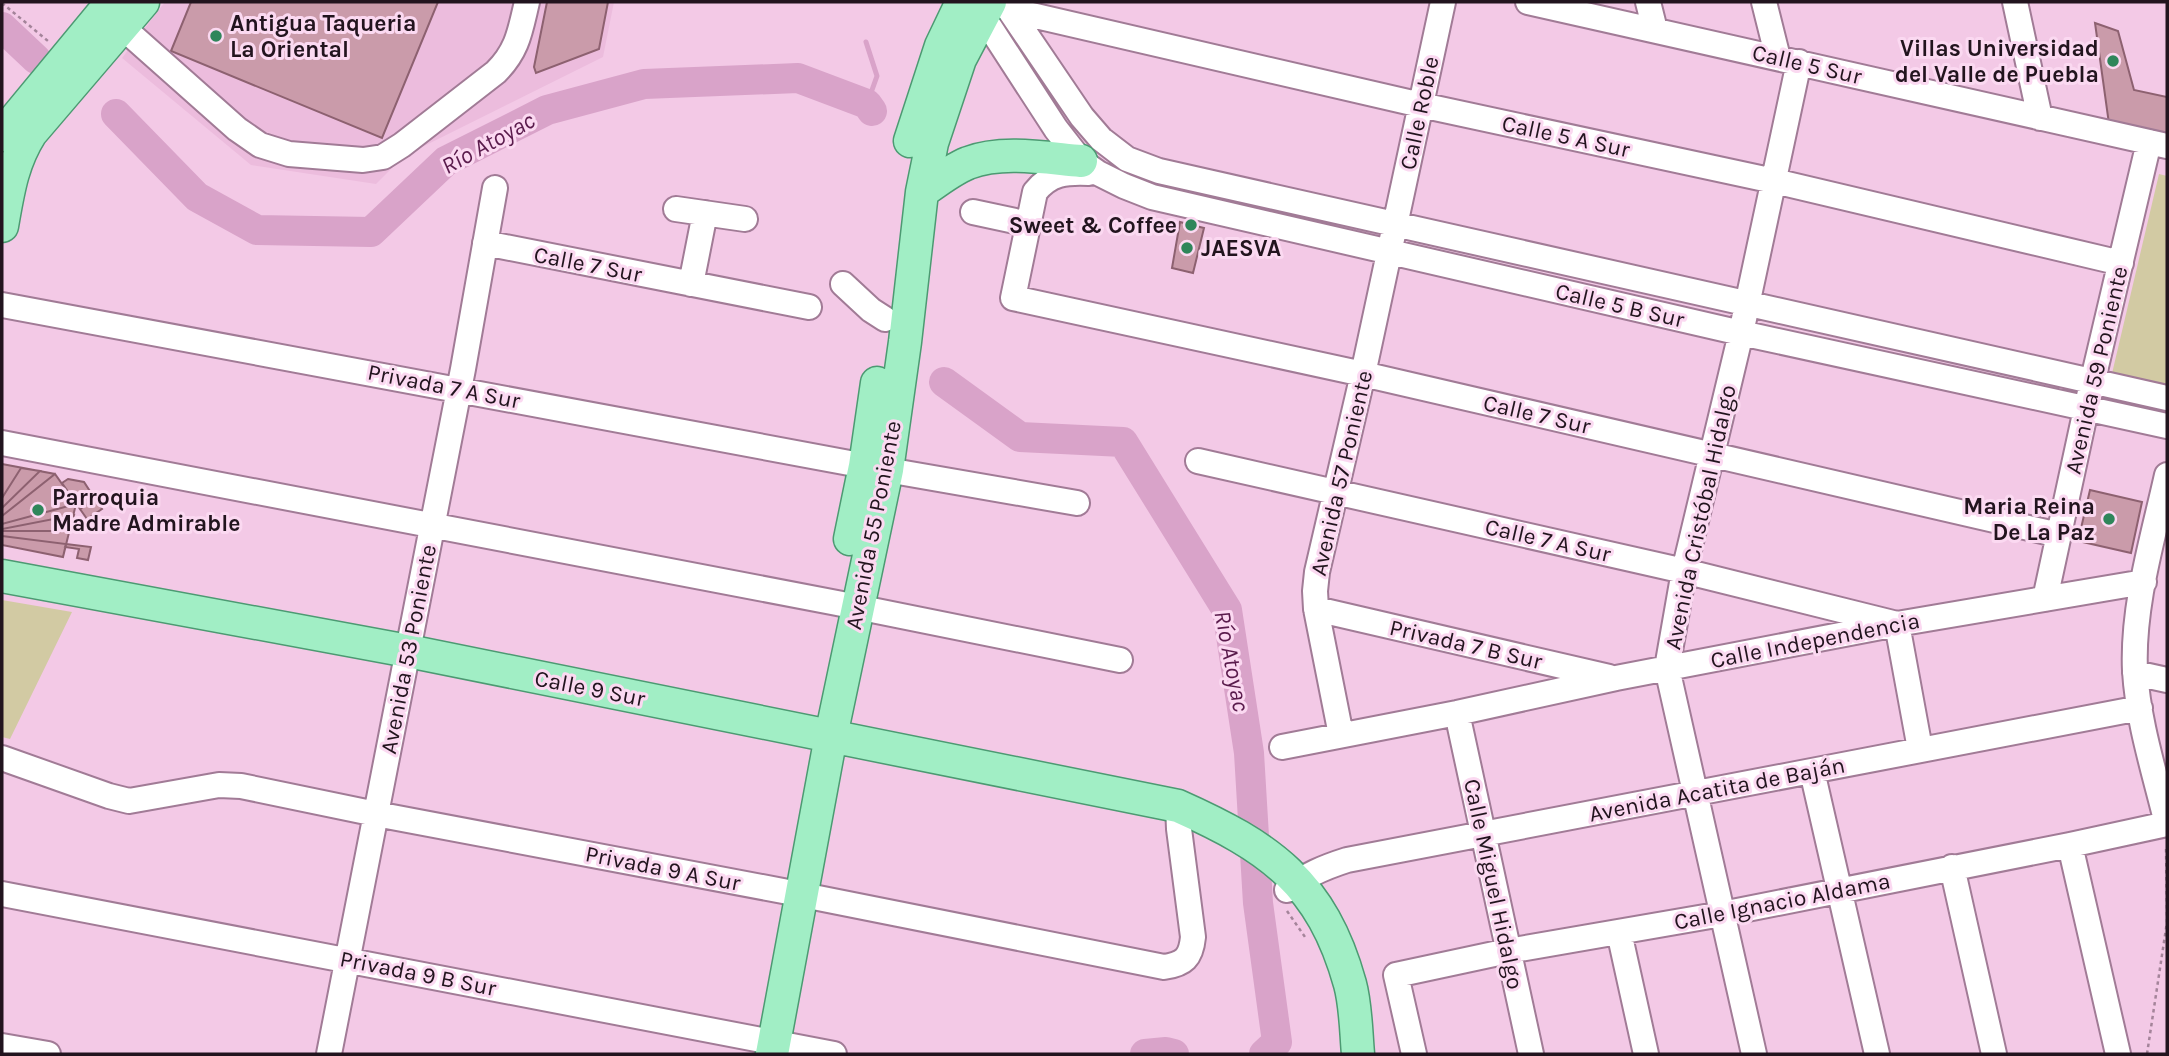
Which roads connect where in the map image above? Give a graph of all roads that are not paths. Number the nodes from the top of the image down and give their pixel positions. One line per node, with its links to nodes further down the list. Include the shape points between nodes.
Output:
1 (143, 2): 9 (main road)
2 (527, 2): 9 (street, via 518,40 496,72 402,145 383,157 363,160 289,154 260,145 237,129)
3 (1443, 2): 12 (street, Calle Roble)
4 (1528, 2): 10 (street, Calle 5 Sur)
5 (1648, 2): 10 (street)
6 (1765, 2): 11 (street)
7 (2015, 2): 13 (street)
8 (987, 5): 12 (street, Calle 5 A Sur); 16 (street, via 1056,129); 19 (main road, Avenida 55 Poniente, via 943,106); 35 (main road, Avenida 55 Poniente, via 941,46 910,139)
9 (117, 14): 14 (main road, via 71,52); 26 (main road, via 19,152)
10 (1656, 30): 11 (street, Calle 5 Sur)
11 (1789, 60): 13 (street, Calle 5 Sur); 17 (street, Avenida Cristóbal Hidalgo)
12 (1421, 105): 17 (street, Calle 5 A Sur); 24 (street, Calle Roble)
13 (2040, 118): 15 (street, Calle 5 Sur)
14 (2, 135)
15 (2158, 144): 29 (street, Avenida 59 Poniente)
16 (1093, 158): 19 (main road, via 987,158 968,163); 24 (street, Calle 5 B Sur, via 1127,159 1159,171); 25 (street, via 1043,181 1035,192); 28 (street, Calle 5 B Sur, via 1152,197)
17 (1774, 181): 29 (street, Calle 5 A Sur); 32 (street, Avenida Cristóbal Hidalgo)
18 (495, 188): 27 (street, Avenida 53 Poniente)
19 (922, 192): 46 (main road, Avenida 55 Poniente, via 905,342)
20 (676, 209): 22 (street)
21 (973, 212): 25 (street)
22 (705, 214): 23 (street); 30 (street)
23 (745, 219)
24 (1395, 223): 28 (street, Calle Roble); 32 (street, Calle 5 B Sur)
25 (1029, 224): 37 (street, Calle 7 Sur, via 1013,298)
26 (2, 226)
27 (485, 243): 30 (street, Calle 7 Sur); 39 (street, Avenida 53 Poniente)
28 (1388, 252): 36 (street, Calle 5 B Sur); 37 (street, Avenida 57 Poniente)
29 (2121, 263): 38 (street, Avenida 59 Poniente)
30 (691, 284): 34 (street, Calle 7 Sur)
31 (843, 284): 35 (street)
32 (1747, 304): 36 (street, Avenida Cristóbal Hidalgo); 38 (street, Calle 5 B Sur)
33 (2, 305): 39 (street, Privada 7 A Sur)
34 (809, 307)
35 (886, 319): 46 (main road, Avenida 55 Poniente)
36 (1741, 332): 41 (street, Calle 5 B Sur); 44 (street, Avenida Cristóbal Hidalgo)
37 (1363, 374): 44 (street, Calle 7 Sur); 48 (street, Avenida 57 Poniente)
38 (2093, 383): 40 (street, Calle 5 B Sur); 41 (street, Avenida 59 Poniente)
39 (459, 388): 46 (street, Privada 7 A Sur); 50 (street, Avenida 53 Poniente)
40 (2167, 398)
41 (2086, 410): 42 (street, Calle 5 B Sur); 51 (street, Avenida 59 Poniente)
42 (2167, 426)
43 (2, 443): 50 (street)
44 (1712, 454): 51 (street, Calle 7 Sur); 53 (street, Avenida Cristóbal Hidalgo)
45 (1198, 461): 48 (street, Calle 7 A Sur)
46 (876, 468): 49 (street, Privada 7 A Sur); 58 (main road, Avenida 55 Poniente)
47 (2167, 475): 52 (street)
48 (1336, 491): 53 (street, Calle 7 A Sur); 59 (street, Avenida 57 Poniente, via 1317,572)
49 (1077, 503)
50 (432, 524): 58 (street); 62 (street, Avenida 53 Poniente)
51 (2059, 535): 57 (street, Avenida 59 Poniente)
52 (2159, 553): 55 (street)
53 (1684, 571): 60 (street, Calle 7 A Sur); 63 (street, Avenida Cristóbal Hidalgo)
54 (2, 576): 62 (main road, Calle 9 Sur)
55 (2144, 582): 57 (street, Calle Independencia); 64 (street)
56 (2, 595): 62 (main road, Calle 9 Sur)
57 (2045, 599): 60 (street, Calle Independencia)
58 (848, 605): 61 (street); 70 (main road, Avenida 55 Poniente)
59 (1317, 609): 65 (street, Privada 7 B Sur); 69 (street, Avenida 57 Poniente)
60 (1897, 624): 63 (street, Calle Independencia); 72 (street)
61 (1120, 660)
62 (406, 662): 70 (main road, Calle 9 Sur); 77 (street, Avenida 53 Poniente)
63 (1667, 668): 65 (street, Calle Independencia); 75 (street, Avenida Cristóbal Hidalgo)
64 (2135, 673): 66 (street); 67 (street)
65 (1615, 678): 68 (street, Calle Independencia)
66 (2167, 680)
67 (2140, 708): 72 (street, Avenida Acatita de Baján); 78 (street)
68 (1457, 713): 69 (street, Calle Independencia); 79 (street, Calle Miguel Hidalgo)
69 (1340, 736): 71 (street, Calle Independencia)
70 (820, 742): 76 (main road, Calle 9 Sur); 84 (main road, Avenida 55 Poniente)
71 (1282, 747)
72 (1920, 749): 74 (street, Avenida Acatita de Baján)
73 (2, 758): 77 (street, Privada 9 A Sur, via 129,801 219,785 241,786)
74 (1812, 771): 75 (street, Avenida Acatita de Baján); 83 (street)
75 (1695, 794): 79 (street, Avenida Acatita de Baján); 86 (street, Avenida Cristóbal Hidalgo)
76 (1178, 813): 82 (main road, Calle 9 Sur, via 1222,833); 84 (street, Privada 9 A Sur, via 1193,937 1192,953 1180,965 1164,967)
77 (376, 814): 84 (street, Privada 9 A Sur); 89 (street, Avenida 53 Poniente)
78 (2167, 824): 80 (street, Calle Ignacio Aldama)
79 (1482, 834): 82 (street, Avenida Acatita de Baján, via 1347,860); 88 (street, Calle Miguel Hidalgo)
80 (2070, 845): 81 (street, Calle Ignacio Aldama); 103 (street)
81 (1952, 867): 83 (street, Calle Ignacio Aldama); 102 (street)
82 (1282, 882): 95 (main road, via 1320,939 1337,990); 96 (main road, via 1331,931 1351,986)
83 (1839, 890): 86 (street, Calle Ignacio Aldama); 101 (street)
84 (792, 893): 91 (main road, Avenida 55 Poniente)
85 (2, 894): 89 (street, Privada 9 B Sur)
86 (1722, 914): 87 (street, Calle Ignacio Aldama); 100 (street, Avenida Cristóbal Hidalgo)
87 (1619, 932): 88 (street, Calle Ignacio Aldama); 99 (street)
88 (1508, 951): 97 (street, Calle Ignacio Aldama, via 1396,975); 98 (street, Calle Miguel Hidalgo)
89 (348, 959): 91 (street, Privada 9 B Sur); 93 (street, Avenida 53 Poniente)
90 (2, 1045): 92 (street)
91 (763, 1048): 94 (street, Privada 9 B Sur)
92 (48, 1054)
93 (329, 1054)
94 (834, 1054)
95 (1344, 1054)
96 (1358, 1054)
97 (1414, 1054)
98 (1531, 1054)
99 (1646, 1054)
100 (1754, 1054)
101 (1877, 1054)
102 (1994, 1054)
103 (2118, 1054)

